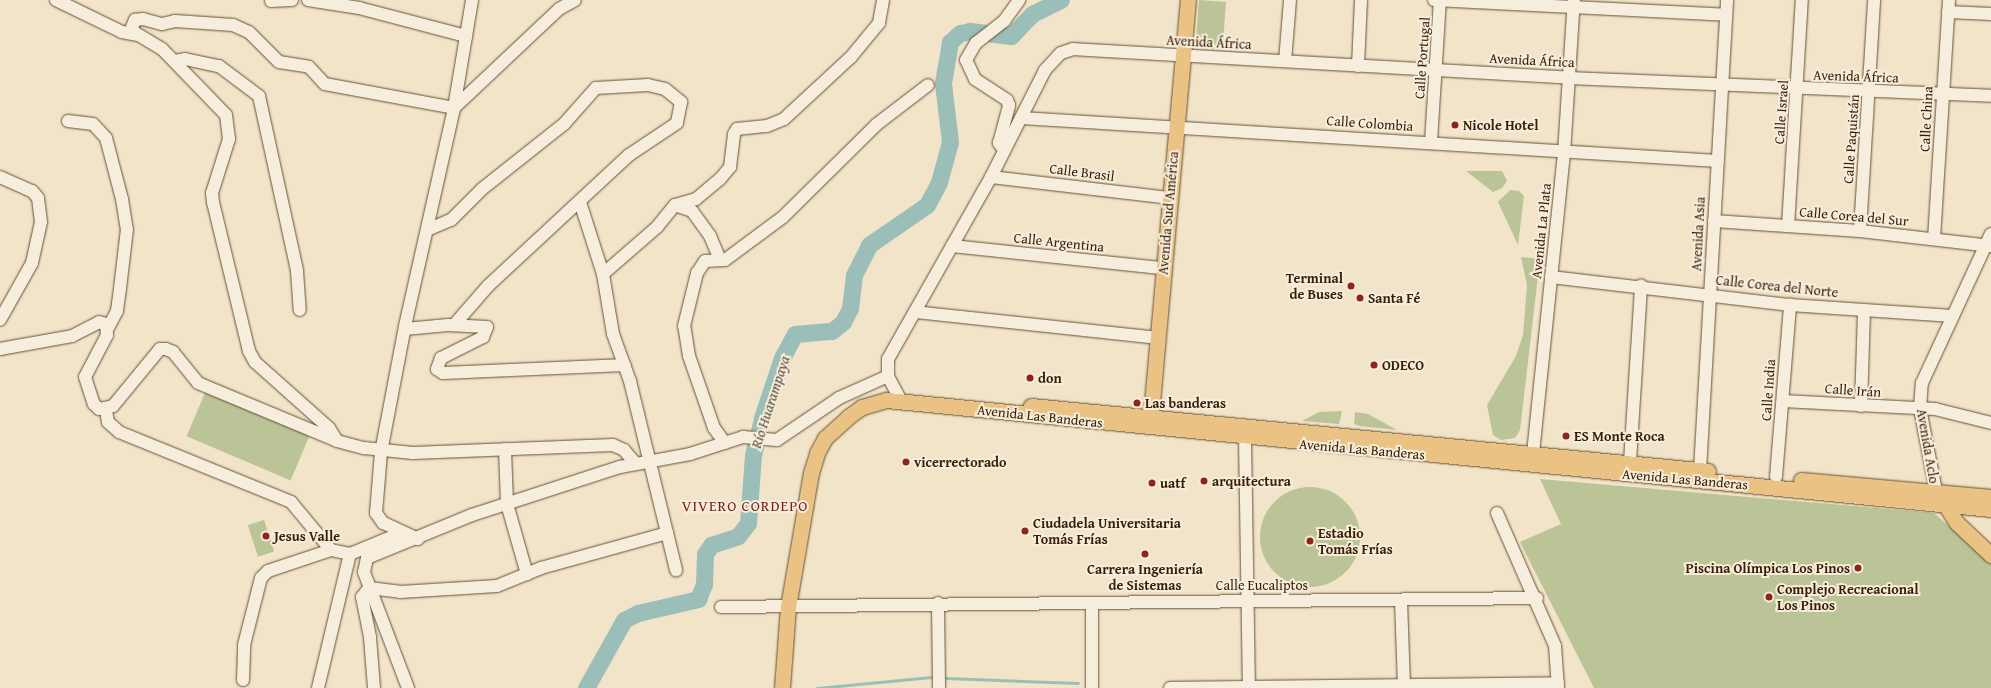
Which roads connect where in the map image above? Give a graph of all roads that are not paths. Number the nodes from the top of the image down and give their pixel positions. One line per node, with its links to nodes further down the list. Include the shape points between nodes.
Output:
1 (56, 0): 21 (street, via 122,32)
2 (292, 0): 15 (street)
3 (308, 0): 22 (street, via 359,8)
4 (472, 0): 22 (street)
5 (575, 0): 35 (street, via 559,9)
6 (1019, 0): 40 (street, via 1004,21 976,43 966,60 975,79 1007,100 1009,105 999,143)
7 (1188, 0): 23 (main road, Avenida Sud América)
8 (1290, 0): 25 (street)
9 (1361, 0): 26 (street)
10 (1434, 0): 11 (street)
11 (1440, 0): 17 (street); 27 (street, Calle Portugal)
12 (1727, 0): 20 (street, Avenida Asia)
13 (1802, 0): 31 (street, Calle Israel)
14 (1874, 0): 32 (street, Calle Paquistán)
15 (271, 1)
16 (883, 2): 47 (street, via 879,24 851,57 784,119 767,126 737,129 734,134 730,167 696,199)
17 (1573, 4): 20 (street); 28 (street, Avenida La Plata)
18 (1948, 6): 19 (street); 33 (street, Calle China)
19 (1991, 14)
20 (1726, 16): 29 (street, Avenida Asia)
21 (138, 35): 24 (street, via 162,49); 35 (street, via 132,27 135,20 143,19 162,24 175,21 232,25 249,32 279,62 309,67 331,86)
22 (466, 36): 35 (street)
23 (1183, 56): 25 (street, Avenida África); 36 (street, Avenida África, via 1073,49 1061,54 1045,70); 38 (main road, Avenida Sud América)
24 (175, 61): 62 (street, via 185,59 219,66 259,96 297,271); 82 (street, via 220,108 228,122 229,139 212,193 249,351 255,362 329,428)
25 (1285, 61): 26 (street, Avenida África)
26 (1358, 66): 27 (street, Avenida África)
27 (1436, 70): 28 (street, Avenida África); 39 (street, Calle Portugal)
28 (1569, 78): 29 (street, Avenida África); 41 (street, Avenida La Plata)
29 (1723, 83): 31 (street, Avenida África); 42 (street, Avenida Asia)
30 (928, 85): 55 (street, via 877,124 783,217 725,260)
31 (1797, 88): 32 (street, Avenida África); 49 (street, Calle Israel)
32 (1869, 92): 33 (street, Avenida África); 51 (street, Calle Paquistán)
33 (1942, 94): 34 (street, Avenida África); 52 (street, Calle China)
34 (1991, 96)
35 (454, 108): 50 (street)
36 (1020, 118): 38 (street, Calle Colombia); 40 (street)
37 (68, 121): 68 (street, via 93,124 106,138 122,199 126,229 123,259 116,311)
38 (1175, 125): 39 (street, Calle Colombia); 45 (main road, Avenida Sud América)
39 (1431, 142): 41 (street, Calle Colombia)
40 (1004, 150): 44 (street)
41 (1564, 153): 42 (street, Calle Colombia); 58 (street, Avenida La Plata)
42 (1718, 161): 48 (street, Avenida Asia)
43 (0, 177): 66 (street, via 32,191 38,198 41,215 32,262)
44 (990, 177): 45 (street, Calle Brasil); 54 (street)
45 (1169, 198): 56 (main road, Avenida Sud América)
46 (580, 202): 50 (street, via 637,148 677,122 682,111 677,95 648,86 596,88 564,124 482,189 451,220); 57 (street); 67 (street, via 488,286)
47 (675, 205): 55 (street, via 692,211 710,236); 57 (street, via 657,227)
48 (1714, 221): 49 (street, Calle Corea del Sur); 60 (street, Avenida Asia)
49 (1788, 226): 51 (street, Calle Corea del Sur)
50 (427, 230): 69 (street)
51 (1860, 231): 52 (street, Calle Corea del Sur)
52 (1934, 239): 53 (street, Calle Corea del Sur)
53 (1990, 242): 65 (street, Avenida Aclo)
54 (952, 246): 56 (street, Calle Argentina); 64 (street)
55 (720, 259): 83 (street, via 705,261 697,272 684,326 689,356 714,428)
56 (1164, 268): 70 (main road, Avenida Sud América)
57 (603, 274): 72 (street, via 614,334)
58 (1551, 276): 59 (street, Calle Corea del Norte); 86 (street, Avenida La Plata)
59 (1641, 285): 60 (street, Calle Corea del Norte); 88 (street)
60 (1710, 294): 61 (street, Calle Corea del Norte); 90 (street, Avenida Asia)
61 (1790, 305): 63 (street, Calle Corea del Norte); 75 (street, Calle India)
62 (300, 310)
63 (1864, 310): 65 (street, Calle Corea del Norte); 76 (street)
64 (914, 312): 70 (street); 73 (street, via 888,359)
65 (1953, 316): 77 (street, Avenida Aclo, via 1922,383)
66 (0, 320)
67 (454, 325): 69 (street); 72 (street, via 480,325 487,327 487,332 441,358 437,369 443,373)
68 (108, 328): 71 (street, via 106,324 93,323 72,336); 78 (street, via 84,377 94,404)
69 (405, 329): 85 (street)
70 (1158, 338): 79 (main road, Avenida Sud América)
71 (0, 349)
72 (625, 365): 87 (street)
73 (888, 376): 74 (street); 83 (street, via 839,398 790,433 766,441 750,437)
74 (900, 399): 79 (main road, Avenida Las Banderas, via 996,413); 112 (main road, Avenida Las Banderas, via 862,407 837,425 820,448 811,473)
75 (1783, 401): 76 (street, Calle Irán); 91 (street, Calle India)
76 (1861, 406): 77 (street, Calle Irán)
77 (1920, 409): 80 (street, Calle Irán); 92 (street, Avenida Aclo)
78 (106, 410): 82 (street, via 131,386 160,349 166,349 173,352 198,382); 100 (street, via 108,422 118,432 291,502)
79 (1151, 421): 81 (main road, Avenida Las Banderas); 86 (main road, Avenida Las Banderas)
80 (1991, 424)
81 (1245, 438): 86 (main road, Avenida Las Banderas); 107 (street)
82 (337, 441): 85 (street)
83 (725, 443): 87 (street)
84 (505, 449): 85 (street); 89 (street, via 613,445 624,450); 94 (street)
85 (381, 452): 97 (street, via 376,513 383,523)
86 (1532, 459): 88 (main road, Avenida Las Banderas); 92 (main road, Avenida Las Banderas)
87 (650, 462): 89 (street); 98 (street)
88 (1630, 462): 90 (main road, Avenida Las Banderas)
89 (636, 464): 94 (street)
90 (1700, 470): 91 (main road, Avenida Las Banderas)
91 (1776, 477): 92 (main road, Avenida Las Banderas)
92 (1940, 497): 93 (main road, Avenida Las Banderas); 95 (main road, Avenida Las Banderas); 102 (main road, Avenida Aclo, via 1957,523)
93 (1991, 497)
94 (507, 504): 99 (street); 104 (street)
95 (1991, 509)
96 (1498, 513): 106 (street)
97 (403, 532): 99 (street); 101 (street)
98 (667, 533): 103 (street); 104 (street)
99 (418, 538): 105 (street, via 367,558 363,566)
100 (330, 550): 101 (street); 113 (street, via 268,571 261,578 244,645)
101 (350, 554): 117 (street)
102 (1991, 556)
103 (676, 570)
104 (527, 574): 105 (street, via 497,586 474,590 400,592)
105 (369, 588): 118 (street, via 362,597 370,637); 119 (street)
106 (1537, 598): 108 (street, Calle Eucaliptos); 114 (street, via 1555,646)
107 (1247, 600): 108 (street, Calle Eucaliptos); 110 (street, Calle Eucaliptos); 116 (street)
108 (1401, 600): 115 (street)
109 (938, 602): 110 (street, Calle Eucaliptos); 112 (street, Calle Eucaliptos); 121 (street)
110 (1092, 603): 122 (street)
111 (721, 607): 112 (street, Calle Eucaliptos)
112 (788, 607): 120 (main road, Avenida Las Banderas)
113 (243, 680)
114 (1558, 685): 115 (street)
115 (1404, 686): 116 (street)
116 (1249, 687): 123 (street)
117 (318, 688)
118 (374, 688)
119 (408, 688)
120 (782, 688)
121 (939, 688)
122 (1092, 688)
123 (1170, 688)

